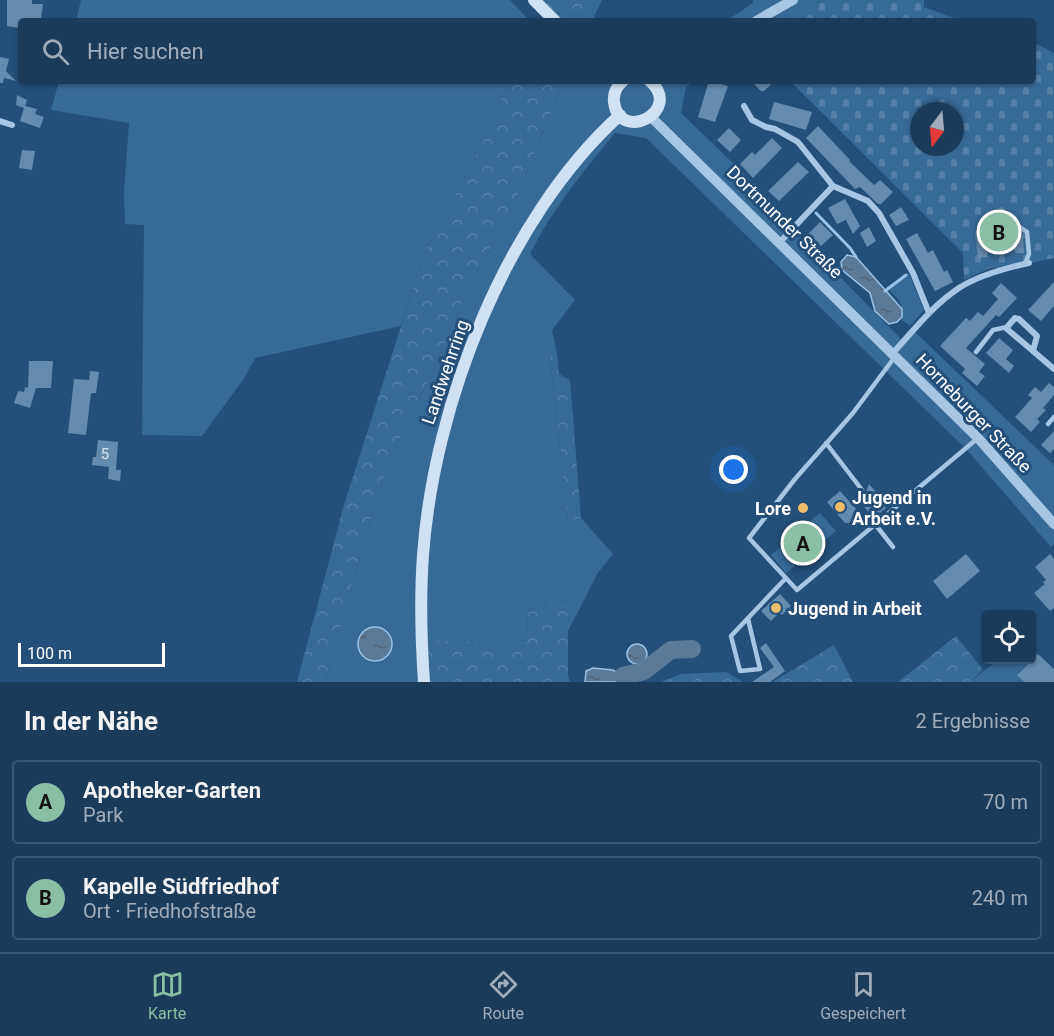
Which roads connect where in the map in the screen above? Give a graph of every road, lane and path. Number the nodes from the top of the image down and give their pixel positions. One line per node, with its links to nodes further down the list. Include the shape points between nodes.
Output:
1 (534, 0): 3 (main road)
2 (793, 0): 4 (street)
3 (551, 17)
4 (761, 18)
5 (619, 84): 8 (main road, via 614,96)
6 (656, 84): 9 (main road, via 659,103)
7 (744, 106): 12 (street, via 752,120 798,142)
8 (620, 115): 9 (main road, via 639,122); 32 (main road, Landwehrring, via 574,164 525,234 478,329 455,392 441,437 423,553 420,618)
9 (651, 117): 14 (street, Dortmunder Straße)
10 (0, 121): 11 (street)
11 (12, 124)
12 (833, 186): 14 (street); 16 (street, via 868,201 879,213 914,273)
13 (1017, 225): 15 (lane, via 1027,232)
14 (780, 242): 20 (street, Dortmunder Straße)
15 (1027, 263): 16 (street, via 960,288)
16 (929, 313): 20 (street)
17 (1007, 327): 18 (street); 18 (street, via 1015,318 1019,319 1037,336); 19 (lane, via 993,330)
18 (1033, 351): 21 (street)
19 (976, 352)
20 (894, 354): 24 (street, Horneburger Straße); 25 (lane, via 853,413)
21 (1054, 369)
22 (1054, 417): 23 (lane)
23 (1048, 424)
24 (978, 438): 27 (lane); 28 (street, Horneburger Straße)
25 (826, 443): 26 (lane); 30 (lane, via 749,538)
26 (862, 490)
27 (875, 524): 29 (lane); 30 (lane, via 797,590)
28 (1054, 524)
29 (893, 547)
30 (786, 578): 31 (lane)
31 (750, 616): 31 (lane, via 731,636 740,671 760,669)
32 (424, 682)

